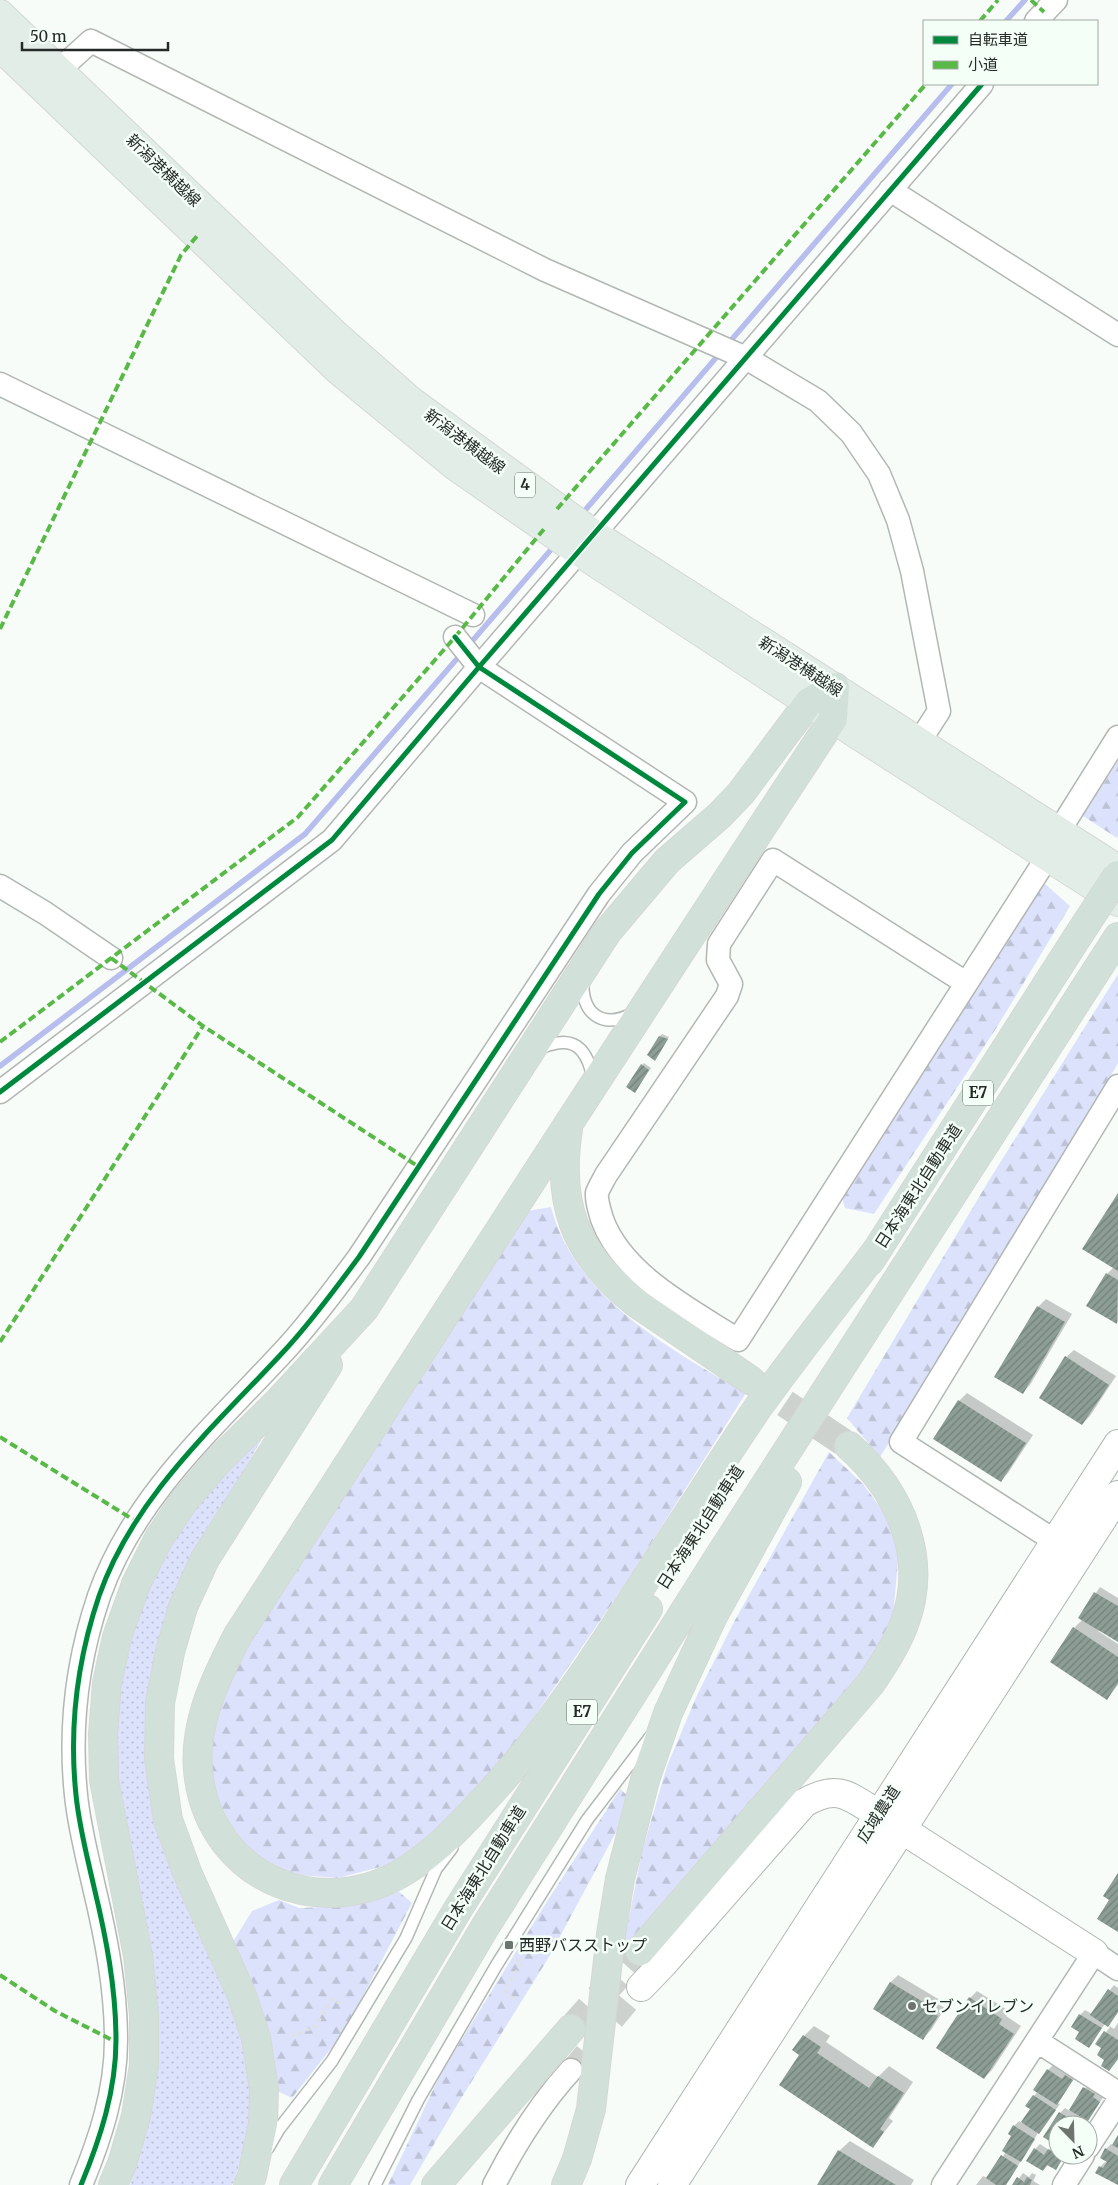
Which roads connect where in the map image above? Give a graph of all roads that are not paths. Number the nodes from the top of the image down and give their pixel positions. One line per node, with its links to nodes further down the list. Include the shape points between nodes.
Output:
1 (1056, 0): 3 (street)
2 (0, 14): 5 (main road, 新潟港横越線 / 4)
3 (1037, 20)
4 (0, 47): 11 (main road, 新潟港横越線 / 4, via 339,371 455,466)
5 (59, 70): 9 (street, via 91,41 545,270); 11 (main road, 新潟港横越線 / 4, via 336,335 411,401)
6 (981, 85): 7 (street)
7 (890, 190): 8 (street); 9 (street)
8 (1118, 335)
9 (746, 358): 11 (street); 19 (street, via 818,402 850,433 879,474 898,520 912,571 939,711)
10 (0, 384): 12 (street)
11 (587, 543): 14 (street); 15 (main road, 新潟港横越線 / 4); 16 (main road, 新潟港横越線 / 4)
12 (473, 615)
13 (455, 637): 14 (street)
14 (479, 667): 34 (street, via 332,840); 62 (street, via 684,802 632,853 599,894 360,1257 285,1350 186,1453 150,1501 121,1549 100,1595 75,1691 73,1740 76,1796 106,1940 116,2042 111,2094 97,2146)
15 (834, 687): 16 (highway); 17 (highway); 19 (main road, 新潟港横越線 / 4)
16 (809, 702): 17 (main road, 新潟港横越線 / 4); 28 (highway, via 741,793 667,861 607,932)
17 (832, 719): 21 (main road, 新潟港横越線 / 4); 30 (highway)
18 (1118, 737): 20 (street)
19 (919, 742): 20 (main road, 新潟港横越線 / 4)
20 (1059, 831): 22 (main road, 新潟港横越線 / 4)
21 (1048, 856): 25 (main road, 新潟港横越線 / 4); 29 (street)
22 (1118, 869)
23 (1118, 875): 36 (highway, 日本海東北自動車道 / E7, bridge)
24 (0, 886): 27 (street)
25 (1118, 902)
26 (1112, 947): 37 (highway, 日本海東北自動車道 / E7)
27 (111, 958)
28 (583, 968): 30 (lane, via 584,1000 598,1018 611,1021); 31 (highway)
29 (966, 983): 29 (street, via 773,860 719,944 718,960 731,984 727,996 606,1175 597,1194 608,1236 632,1265 670,1296 738,1340)
30 (642, 1009): 32 (highway)
31 (520, 1066): 32 (lane, via 542,1047 569,1042 581,1049 588,1059); 38 (highway)
32 (594, 1085): 35 (highway)
33 (1118, 1086): 43 (street, via 901,1442)
34 (0, 1092)
35 (570, 1124): 39 (highway, via 565,1150 565,1192 569,1214 590,1258 618,1289 635,1302); 46 (highway, via 238,1635 204,1710 198,1745 198,1777 206,1813 225,1844 250,1869 279,1884 309,1893 340,1894 377,1886 408,1869 452,1834)
36 (880, 1246): 46 (highway, via 759,1406 554,1717); 64 (highway, 日本海東北自動車道 / E7, via 528,1795)
37 (911, 1258): 45 (highway, via 713,1616); 65 (highway, 日本海東北自動車道 / E7, via 486,1927)
38 (364, 1309): 60 (highway, via 205,1559 181,1616 160,1703 159,1758 168,1820 186,1872 241,1994 256,2038 264,2098 263,2124); 63 (highway, via 219,1460 184,1501 159,1538 136,1584 117,1637 107,1683 102,1734 104,1780 138,1956 144,2057 136,2116)
39 (750, 1380)
40 (1118, 1444): 43 (street, 広域農道)
41 (849, 1446): 49 (highway, via 880,1477 896,1501 905,1523 914,1575 904,1626 891,1654 871,1683)
42 (1118, 1495): 44 (street, 広域農道)
43 (1055, 1541): 44 (street); 47 (street, 広域農道)
44 (1078, 1556): 48 (street, 広域農道)
45 (668, 1713): 66 (lane, via 587,1820 496,1966 418,2100); 69 (highway, via 645,1780 620,1880 591,2110)
46 (495, 1789): 60 (lane, via 436,1869 406,1938 332,2061 278,2129)
47 (878, 1814): 48 (street); 52 (street, via 839,1792 804,1803); 70 (street, 広域農道)
48 (902, 1830): 50 (street); 71 (street, 広域農道)
49 (640, 1951)
50 (1094, 1953): 51 (street); 54 (street)
51 (1118, 1969)
52 (641, 1987)
53 (571, 2029): 67 (highway)
54 (1037, 2041): 56 (street); 72 (street)
55 (571, 2070): 68 (street, via 538,2111)
56 (1118, 2093)
57 (1118, 2101): 58 (street)
58 (1098, 2132)
59 (1079, 2165): 61 (street)
60 (250, 2180)
61 (1073, 2182)
62 (81, 2185)
63 (113, 2185)
64 (294, 2185)
65 (333, 2185)
66 (375, 2185)
67 (436, 2185)
68 (494, 2185)
69 (566, 2185)
70 (640, 2185)
71 (672, 2185)
72 (943, 2185)

